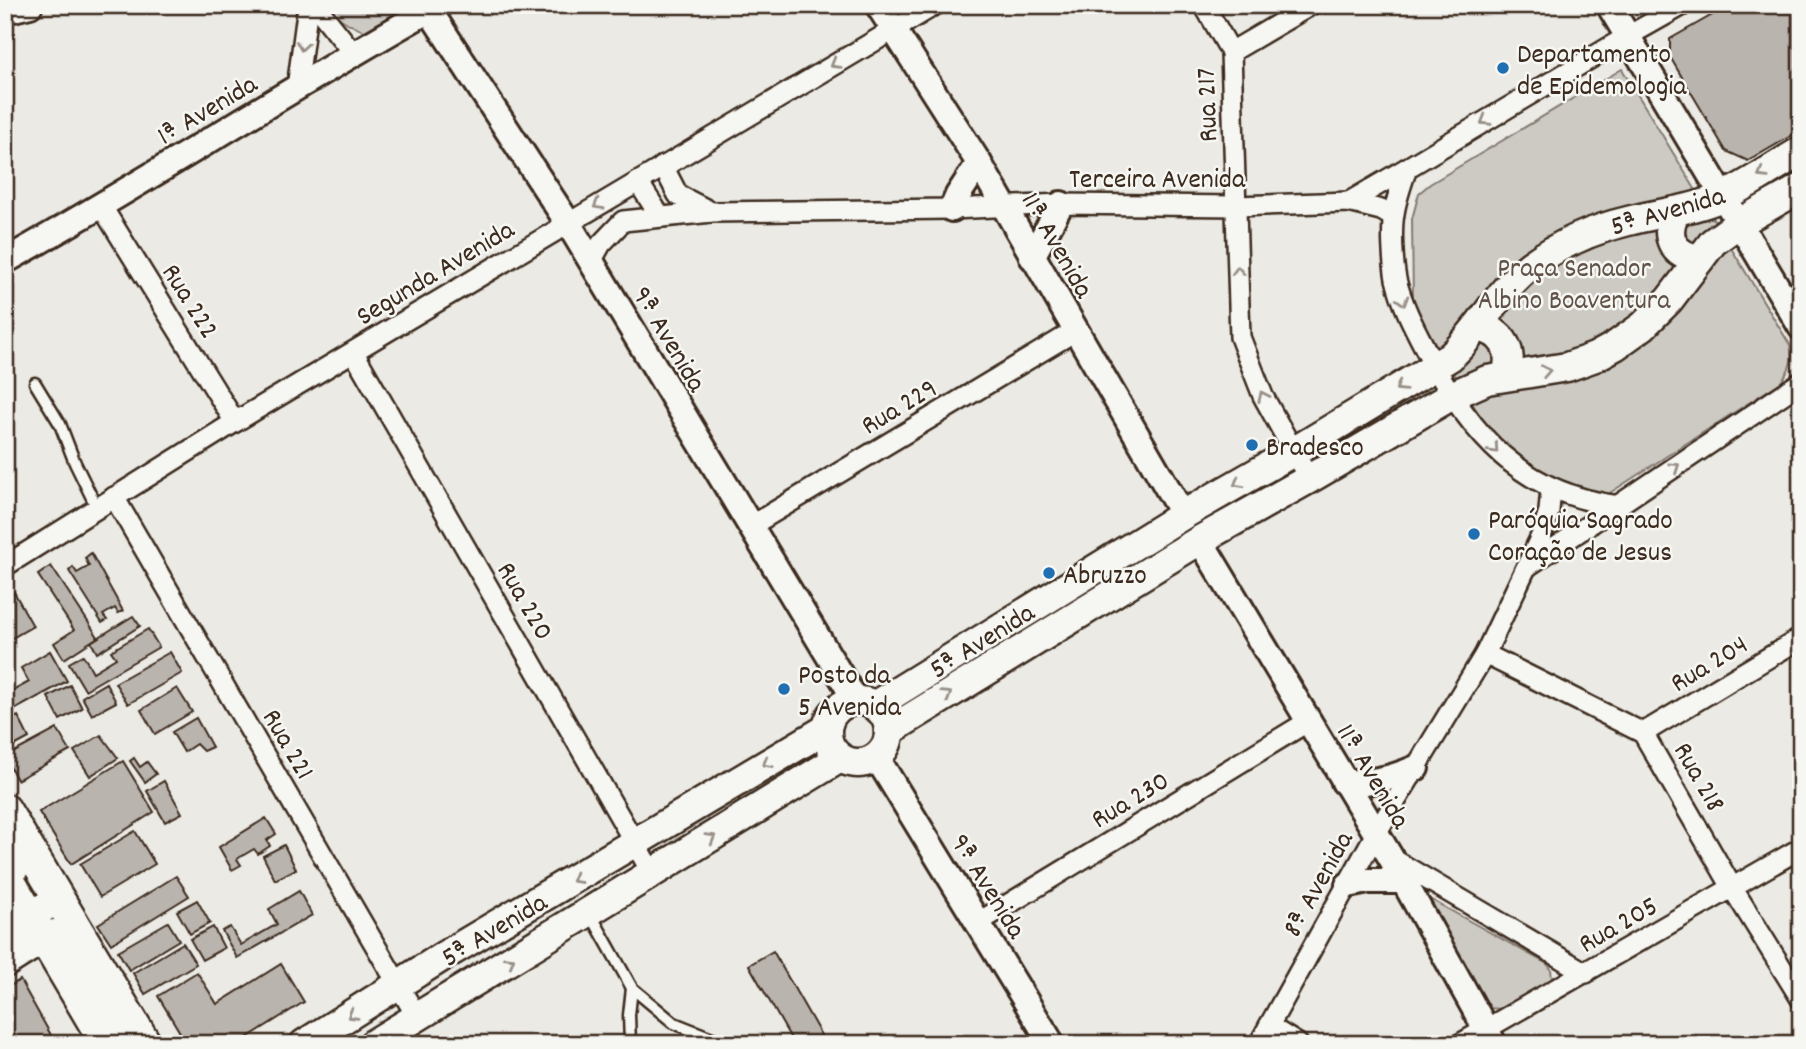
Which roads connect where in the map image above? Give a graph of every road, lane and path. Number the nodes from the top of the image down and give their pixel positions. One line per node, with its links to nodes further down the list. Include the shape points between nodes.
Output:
1 (30, 5): 11 (street)
2 (308, 5): 16 (street, one-way to 16)
3 (315, 5): 15 (street)
4 (878, 5): 12 (street, 11ª Avenida)
5 (935, 5): 12 (street, Segunda Avenida)
6 (1204, 5): 14 (street, Rua 217)
7 (1311, 5): 14 (street)
8 (1609, 5): 13 (street)
9 (1684, 5): 13 (street, Terceira Avenida)
10 (434, 8): 15 (street, 1ª Avenida); 34 (street, 9ª Avenida)
11 (5, 11)
12 (894, 29): 18 (street, 11ª Avenida); 19 (street, Segunda Avenida, one-way to 19)
13 (1628, 36): 20 (street, Terceira Avenida, one-way to 20); 23 (street)
14 (1231, 52): 26 (street, Rua 217)
15 (354, 54): 16 (street, 1ª Avenida)
16 (297, 88): 27 (street, 1ª Avenida)
17 (1801, 151): 23 (main road, 5ª Avenida, one-way to 23)
18 (979, 163): 28 (street, 11ª Avenida); 29 (street)
19 (663, 166): 21 (street, Segunda Avenida); 31 (street, Terceira Avenida, via 678,195)
20 (1407, 168): 24 (street, Terceira Avenida); 33 (street)
21 (638, 182): 32 (street); 34 (street, Segunda Avenida, one-way to 34)
22 (1801, 188): 35 (main road, 5ª Avenida)
23 (1722, 197): 30 (main road, 5ª Avenida); 35 (street)
24 (1349, 202): 26 (street, Terceira Avenida); 33 (street, Terceira Avenida)
25 (1061, 204): 26 (street, Terceira Avenida); 28 (street, Terceira Avenida); 36 (street)
26 (1236, 206): 50 (street, Rua 217, one-way to 26, via 1262,396 1240,337)
27 (102, 207): 38 (street, 1ª Avenida); 49 (street, Rua 222)
28 (1004, 208): 29 (street, Terceira Avenida); 36 (street, 11ª Avenida)
29 (952, 209): 31 (street, Terceira Avenida)
30 (1676, 211): 37 (main road, via 1669,232 1672,243 1689,258); 40 (main road, 5ª Avenida, via 1605,227 1557,249 1516,279)
31 (712, 212): 32 (street, Terceira Avenida)
32 (660, 216): 39 (street, Terceira Avenida, via 623,221)
33 (1393, 217): 44 (street, one-way to 44, via 1396,277 1408,316)
34 (568, 222): 39 (street, 9ª Avenida); 43 (street, Segunda Avenida)
35 (1739, 223): 37 (main road, 5ª Avenida, via 1713,242); 41 (street)
36 (1032, 257): 42 (street, 11ª Avenida)
37 (1700, 259): 45 (main road, 5ª Avenida, one-way to 37, via 1567,367 1615,346 1669,300)
38 (5, 261)
39 (591, 262): 56 (street, 9ª Avenida)
40 (1478, 327): 44 (main road, 5ª Avenida, via 1466,343); 45 (main road, via 1489,329 1506,344 1510,366)
41 (1801, 327)
42 (1075, 331): 55 (street, 11ª Avenida); 56 (street, Rua 229)
43 (354, 352): 49 (street, Segunda Avenida); 73 (street, Rua 220)
44 (1435, 367): 48 (street); 50 (main road, 5ª Avenida, one-way to 50)
45 (1506, 376): 48 (main road, 5ª Avenida)
46 (1801, 382): 54 (street, one-way to 46)
47 (35, 383): 53 (lane, via 60,424 75,463)
48 (1451, 396): 51 (main road, 5ª Avenida); 52 (street, one-way to 52, via 1503,458)
49 (235, 422): 53 (street, Segunda Avenida)
50 (1293, 452): 51 (street, Rua 217); 55 (main road, 5ª Avenida, one-way to 55)
51 (1309, 479): 57 (main road, 5ª Avenida)
52 (1551, 488): 54 (street); 59 (street, 8ª Avenida, via 1549,511)
53 (105, 502): 58 (street, Segunda Avenida); 87 (street, Rua 221)
54 (1619, 506): 59 (street)
55 (1183, 515): 62 (main road, 5ª Avenida)
56 (749, 527): 62 (street, 9ª Avenida)
57 (1200, 540): 63 (street, 11ª Avenida); 65 (main road, 5ª Avenida, one-way to 57)
58 (5, 566)
59 (1527, 567): 61 (street, 8ª Avenida)
60 (1801, 638): 66 (street, Rua 204)
61 (1485, 654): 66 (street, Rua 218); 69 (street, 8ª Avenida)
62 (865, 703): 64 (main road, via 839,707); 65 (main road, via 882,712)
63 (1307, 722): 70 (street, 11ª Avenida); 83 (street, Rua 230)
64 (826, 729): 67 (main road, via 829,745); 73 (main road, 5ª Avenida, one-way to 73)
65 (889, 731): 68 (main road)
66 (1643, 733): 80 (street, Rua 218)
67 (840, 758): 68 (main road, via 858,764); 77 (main road, 5ª Avenida, one-way to 67)
68 (877, 758): 83 (street, 9ª Avenida)
69 (1416, 768): 70 (street, via 1388,780); 72 (street, 8ª Avenida)
70 (1344, 782): 72 (street, 11ª Avenida)
71 (5, 809): 81 (main road)
72 (1375, 835): 76 (street, 11ª Avenida); 79 (street, 8ª Avenida)
73 (635, 844): 77 (street, Rua 220); 87 (main road, 5ª Avenida, one-way to 87)
74 (5, 845): 81 (lane)
75 (1801, 848): 80 (street, Rua 205)
76 (1391, 858): 78 (street, 11ª Avenida); 86 (street)
77 (652, 873): 82 (main road, 5ª Avenida)
78 (1404, 881): 79 (street); 92 (street, 11ª Avenida)
79 (1348, 885): 91 (street, 8ª Avenida)
80 (1733, 889): 86 (street, Rua 205); 89 (street, Rua 218)
81 (35, 903): 84 (main road); 85 (main road); 93 (main road); 94 (lane); 95 (main road)
82 (590, 913): 88 (lane); 90 (main road, 5ª Avenida, one-way to 82)
83 (979, 922): 100 (street, 9ª Avenida)
84 (5, 931)
85 (5, 963)
86 (1586, 973): 92 (street, Rua 205)
87 (399, 986): 90 (street, Rua 221); 96 (main road, 5ª Avenida, one-way to 96)
88 (632, 988): 98 (lane); 99 (lane, via 674,1023)
89 (1801, 999)
90 (417, 1017): 97 (main road, 5ª Avenida)
91 (1264, 1035): 101 (street)
92 (1490, 1037): 102 (street, Rua 205)
93 (106, 1044)
94 (126, 1044)
95 (146, 1044)
96 (304, 1044)
97 (373, 1044)
98 (630, 1044)
99 (727, 1044)
100 (1052, 1044)
101 (1298, 1044)
102 (1460, 1044)

